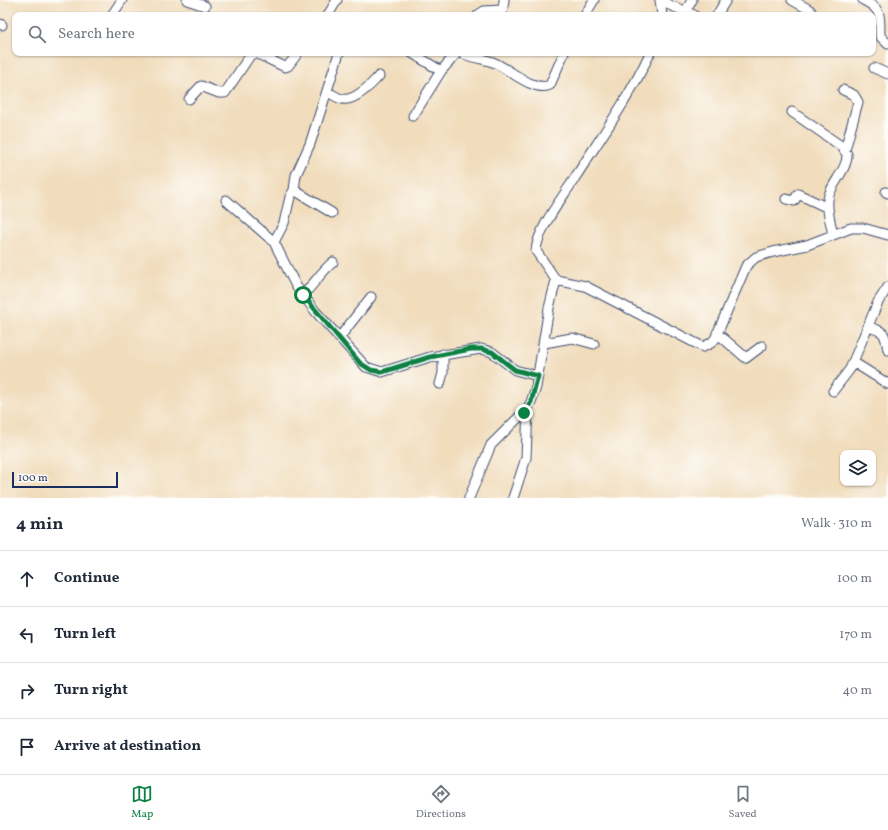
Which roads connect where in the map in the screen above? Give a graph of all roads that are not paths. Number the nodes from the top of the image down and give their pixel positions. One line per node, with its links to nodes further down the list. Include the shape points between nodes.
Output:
1 (122, 0): 12 (street)
2 (187, 0): 11 (street)
3 (337, 0): 13 (street)
4 (504, 0): 16 (street)
5 (594, 0): 17 (street)
6 (660, 0): 18 (street); 19 (street)
7 (692, 0): 20 (street)
8 (726, 0): 21 (street)
9 (792, 0): 22 (street)
10 (863, 0): 23 (street, via 873,5)
11 (205, 6)
12 (114, 12)
13 (330, 12)
14 (482, 12): 15 (street)
15 (492, 12)
16 (501, 12)
17 (587, 12)
18 (662, 12)
19 (688, 12)
20 (690, 12)
21 (719, 12)
22 (811, 12)
23 (884, 17): 24 (street, via 880,36)
24 (888, 44)
25 (249, 56): 40 (street, via 224,93 201,86)
26 (262, 56): 27 (street, via 285,67)
27 (296, 56)
28 (338, 56): 39 (street)
29 (417, 56): 35 (street)
30 (454, 56): 35 (street)
31 (472, 56): 32 (street, via 495,63 544,88 550,86)
32 (563, 56)
33 (648, 56): 53 (street, via 625,101 539,238 536,251)
34 (874, 68): 36 (street)
35 (441, 71): 42 (street)
36 (888, 74)
37 (379, 76): 39 (street, via 360,94 347,99 341,99)
38 (843, 90): 43 (street, via 854,95 858,102)
39 (328, 92): 44 (street, via 296,175)
40 (189, 99)
41 (792, 112): 43 (street)
42 (414, 116)
43 (845, 150): 47 (street, via 847,158 828,195)
44 (294, 190): 48 (street); 51 (street, via 284,223)
45 (786, 199): 47 (street, via 794,201 798,194)
46 (226, 200): 51 (street)
47 (828, 208): 50 (street)
48 (332, 213)
49 (888, 235): 50 (street, via 857,227)
50 (833, 236): 58 (street, via 750,260)
51 (274, 242): 55 (street, via 289,275)
52 (333, 262): 55 (street, via 319,274)
53 (556, 280): 58 (street, via 584,286 703,347 712,343); 60 (street)
54 (888, 287): 57 (street)
55 (303, 295): 59 (street)
56 (371, 297): 59 (street)
57 (867, 327): 63 (street, via 884,333); 65 (street)
58 (717, 333): 62 (street, via 746,358)
59 (339, 338): 64 (street, via 360,363 377,372)
60 (544, 343): 61 (street, via 572,338); 66 (street)
61 (594, 344)
62 (762, 346)
63 (888, 350)
64 (442, 354): 66 (street, via 471,349 488,350 515,370); 67 (street, via 443,373)
65 (853, 362): 68 (street); 69 (street, via 848,374)
66 (538, 376): 70 (street)
67 (440, 384)
68 (888, 384)
69 (833, 391)
70 (528, 408): 71 (street, via 491,445); 72 (street, via 526,458)
71 (469, 498)
72 (513, 498)

